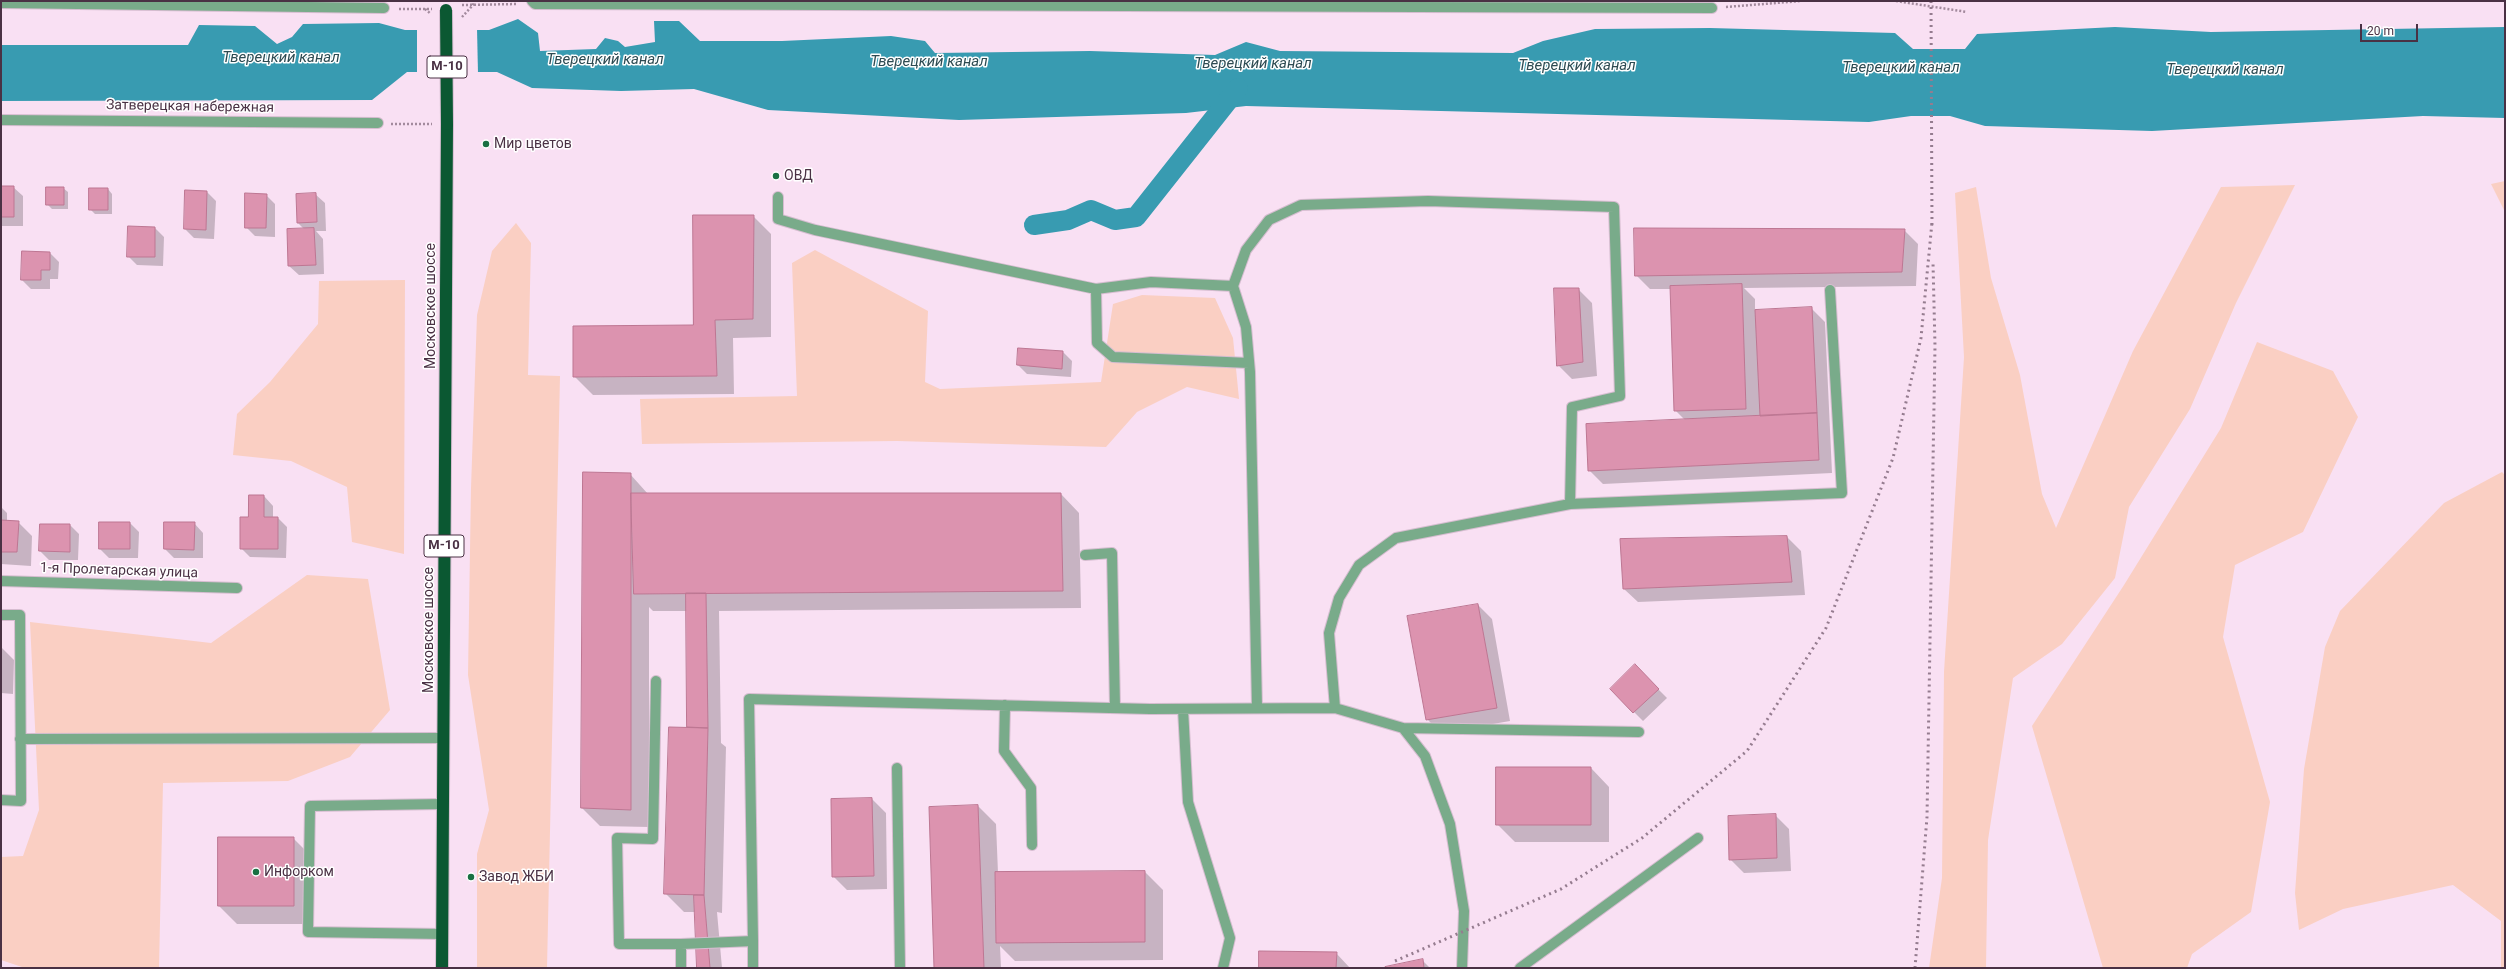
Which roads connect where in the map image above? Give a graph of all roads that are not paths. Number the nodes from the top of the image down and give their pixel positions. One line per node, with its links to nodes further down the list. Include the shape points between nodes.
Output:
1 (1, 2): 5 (street)
2 (533, 3): 3 (street)
3 (1532, 4): 6 (street)
4 (446, 5): 27 (highway, Московское шоссе / М-10, bridge)
5 (384, 8)
6 (1712, 8)
7 (1, 120): 8 (street, Затверецкая набережная)
8 (378, 123)
9 (778, 197): 11 (street, via 778,219 815,230)
10 (1234, 286): 11 (street, via 1151,282); 13 (street, via 1246,328); 14 (street, via 1246,250 1269,220 1301,205 1428,201 1614,207 1620,396 1572,407)
11 (1096, 289): 13 (street, via 1097,343 1113,357)
12 (1830, 290): 14 (street, via 1842,493)
13 (1249, 362): 22 (street)
14 (1570, 504): 23 (street, via 1396,538 1359,565 1339,598 1329,633)
15 (1085, 555): 21 (street, via 1112,553)
16 (1, 581): 17 (street, 1-я Пролетарская улица)
17 (237, 588)
18 (1, 615): 28 (street, via 20,615)
19 (656, 681): 36 (street, via 653,839 617,838 619,944)
20 (1005, 705): 21 (street); 33 (street, via 1004,751 1031,788); 35 (street, via 749,698)
21 (1116, 708): 24 (street)
22 (1257, 708): 23 (street); 24 (street)
23 (1334, 708): 25 (street)
24 (1183, 709): 41 (street, via 1188,802 1230,938)
25 (1403, 728): 26 (street); 42 (street, via 1425,756 1450,824 1464,911)
26 (1639, 732)
27 (443, 738): 28 (street); 31 (highway, Московское шоссе / М-10)
28 (20, 739): 30 (street, via 21,800)
29 (897, 768): 40 (street)
30 (1, 800)
31 (443, 804): 34 (highway, Московское шоссе / М-10); 34 (street, via 310,806 308,924 308,932)
32 (1698, 838): 43 (street)
33 (1032, 845)
34 (443, 934): 37 (highway, Московское шоссе / М-10)
35 (753, 941): 36 (street); 39 (street)
36 (681, 944): 38 (street)
37 (442, 968)
38 (681, 968)
39 (753, 968)
40 (900, 968)
41 (1223, 968)
42 (1462, 968)
43 (1520, 968)

